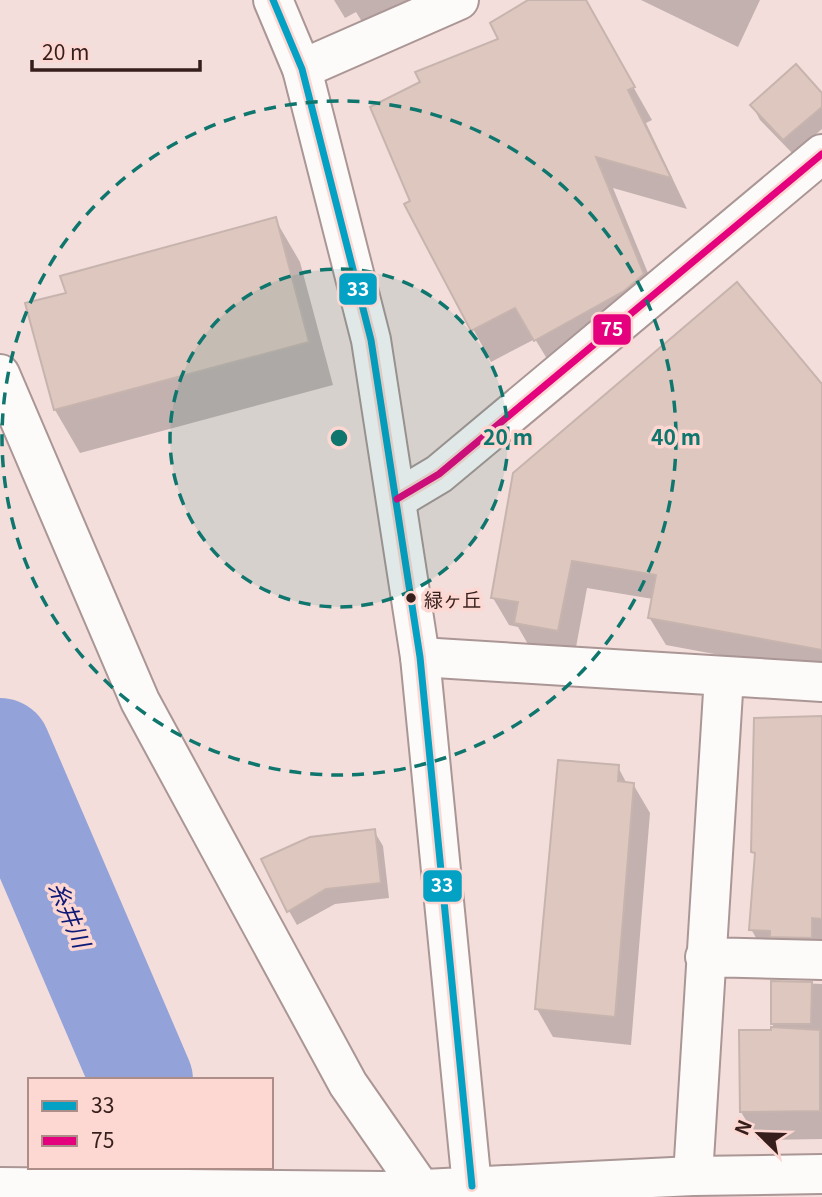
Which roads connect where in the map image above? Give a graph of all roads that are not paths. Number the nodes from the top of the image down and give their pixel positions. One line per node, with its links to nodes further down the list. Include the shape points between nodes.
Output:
1 (272, 0): 3 (street)
2 (459, 0): 3 (street)
3 (302, 69): 6 (street, via 371,340)
4 (822, 154): 6 (street, via 439,474)
5 (0, 374): 16 (street, via 141,701 348,1084)
6 (397, 499): 7 (street)
7 (420, 657): 8 (street); 14 (street)
8 (724, 676): 9 (street); 10 (street)
9 (822, 682)
10 (705, 957): 11 (street); 13 (street)
11 (822, 960)
12 (822, 1174): 13 (street)
13 (693, 1176): 14 (street)
14 (472, 1186): 16 (street)
15 (0, 1187): 16 (street)
16 (421, 1189)

